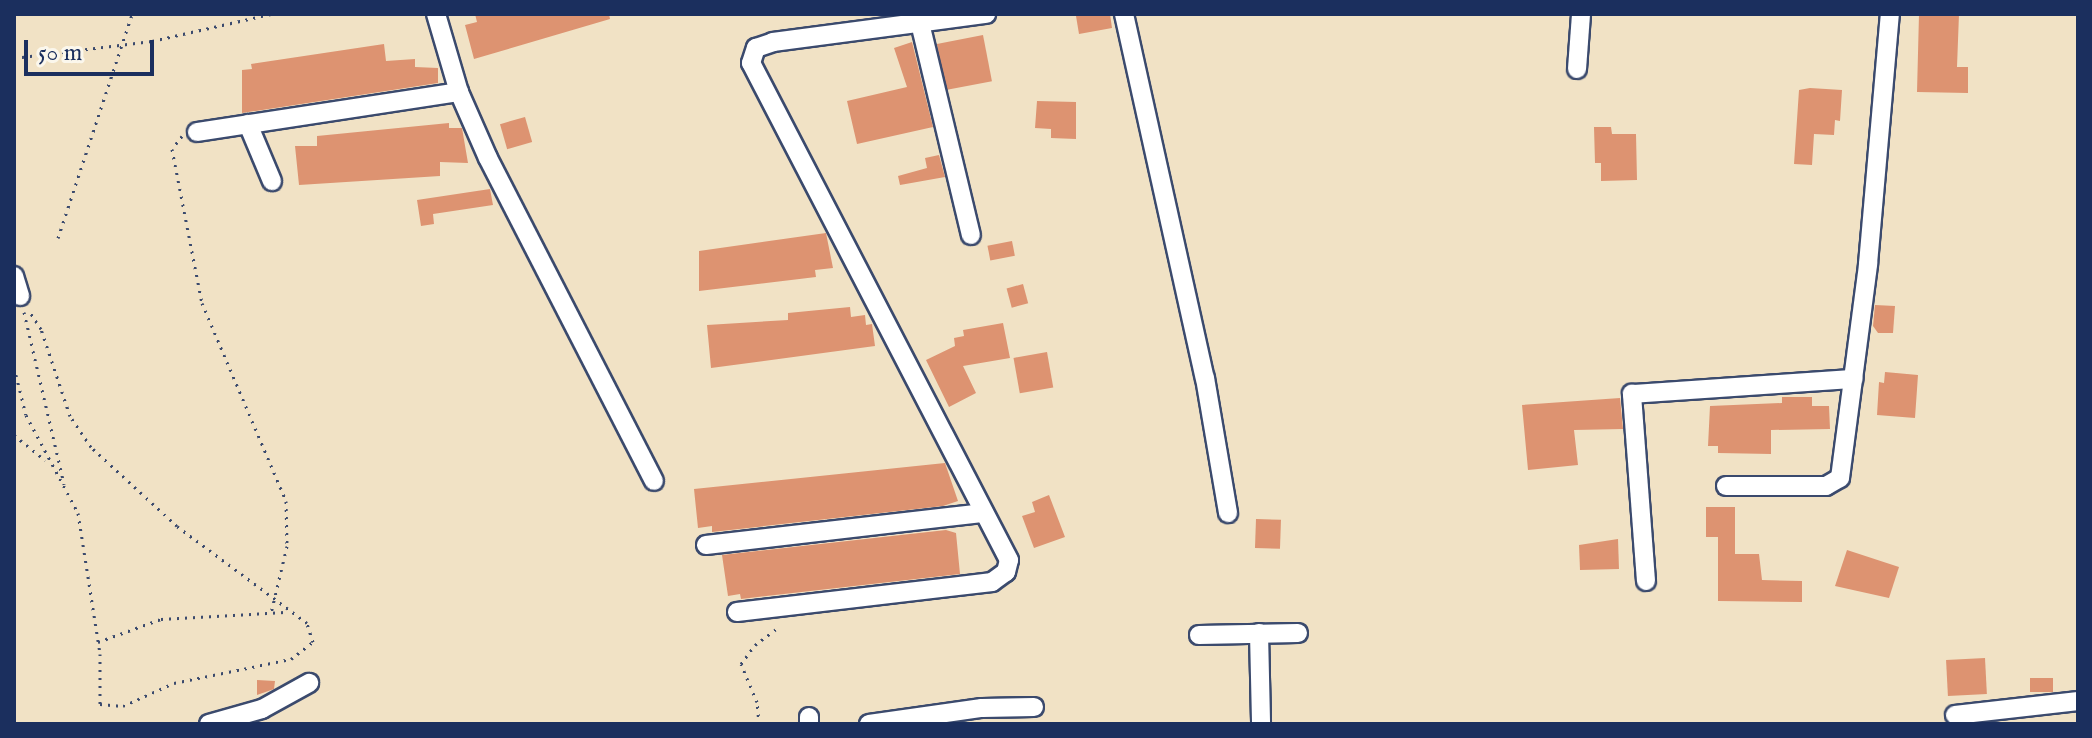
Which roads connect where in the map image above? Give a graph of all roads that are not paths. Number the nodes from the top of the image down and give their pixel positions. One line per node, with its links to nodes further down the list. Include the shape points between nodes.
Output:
1 (436, 14): 9 (street)
2 (986, 14): 7 (street)
3 (1124, 14): 20 (street, via 1205,378)
4 (1581, 14): 8 (street)
5 (1890, 14): 16 (street)
6 (896, 20): 7 (street); 19 (street, via 764,44 751,63)
7 (920, 23): 13 (street)
8 (1577, 69)
9 (459, 92): 10 (street); 17 (street)
10 (248, 124): 11 (street); 12 (street)
11 (197, 132)
12 (272, 181)
13 (971, 235)
14 (14, 276): 15 (street)
15 (20, 296)
16 (1853, 379): 18 (street, via 1844,467 1834,485); 22 (street, via 1635,391 1631,403)
17 (654, 481)
18 (1726, 486)
19 (984, 513): 21 (street); 23 (street, via 1009,560 1001,577)
20 (1228, 513)
21 (706, 545)
22 (1646, 581)
23 (737, 612)
24 (1259, 633): 25 (street); 26 (street); 33 (street)
25 (1298, 633)
26 (1199, 635)
27 (309, 683): 31 (street, via 262,709)
28 (2078, 701): 30 (street)
29 (1034, 707): 32 (street, via 982,708)
30 (1955, 715)
31 (209, 724)
32 (869, 724)
33 (1261, 724)

